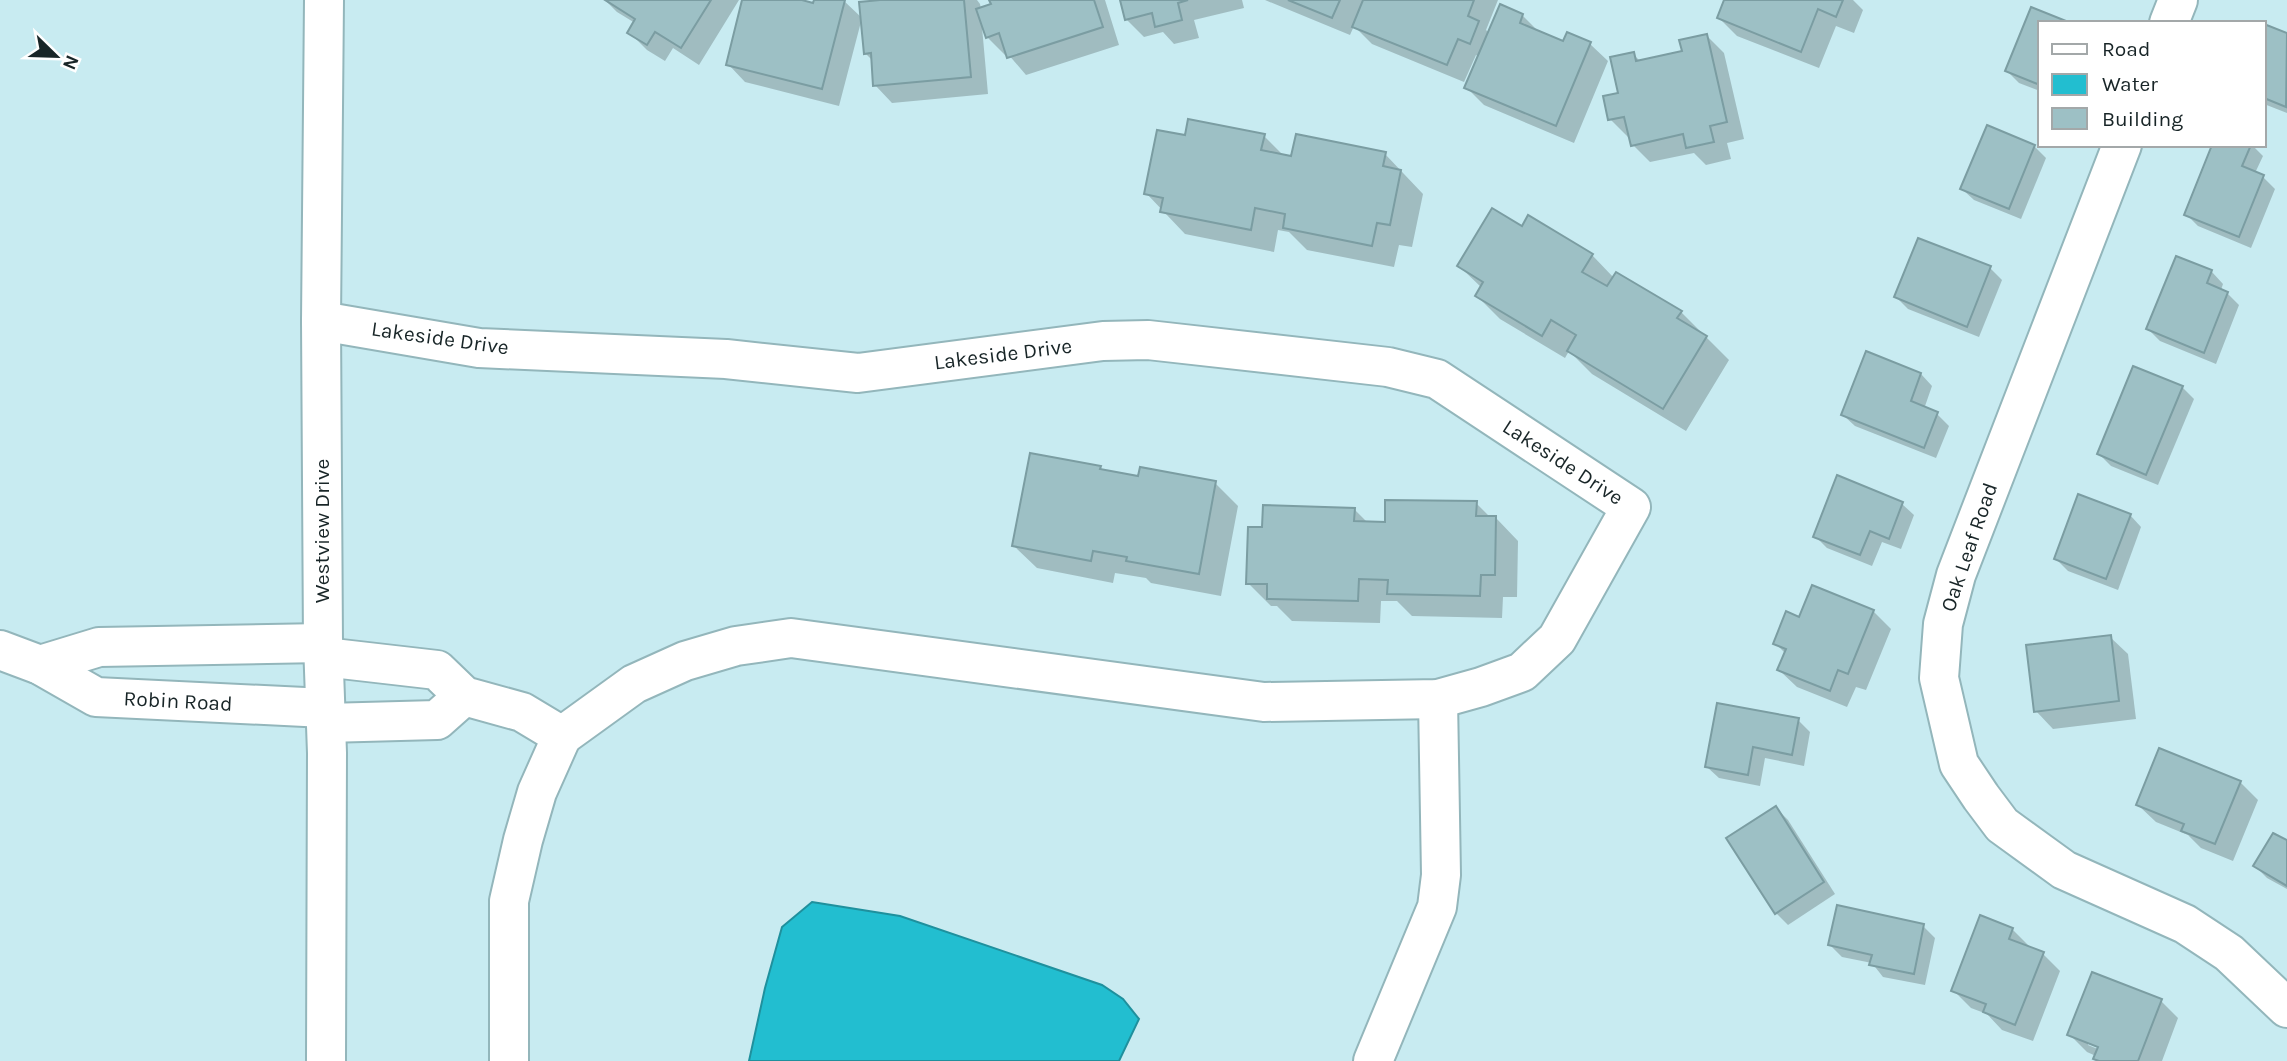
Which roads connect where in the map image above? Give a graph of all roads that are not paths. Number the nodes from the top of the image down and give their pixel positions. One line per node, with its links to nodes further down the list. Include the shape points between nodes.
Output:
1 (324, 0): 5 (street, Westview Drive)
2 (2178, 0): 3 (street)
3 (2170, 21)
4 (2121, 147): 13 (street, Oak Leaf Road, via 1956,575 1943,624 1939,678 1959,764 2002,825 2064,870 2185,924 2229,953)
5 (321, 321): 7 (street, Westview Drive); 10 (street, Lakeside Drive, via 479,348 726,359 858,373 1103,341 1148,340 1388,367 1437,379 1631,507 1557,639 1522,672)
6 (0, 650): 8 (street, Robin Road)
7 (323, 650): 8 (street, via 99,647); 9 (street, via 438,670); 11 (street, Westview Drive)
8 (40, 666): 11 (street, Robin Road, via 96,696)
9 (464, 696): 11 (street, Robin Road, via 437,720); 12 (street, via 522,712)
10 (1438, 699): 12 (street, Lakeside Drive, via 1264,702 791,638 736,646 685,661 634,684); 16 (street, via 1441,875 1437,907)
11 (326, 715): 14 (street, Westview Drive)
12 (562, 736): 15 (street, via 537,792 509,901)
13 (2287, 1008)
14 (326, 1061)
15 (509, 1061)
16 (1373, 1061)

